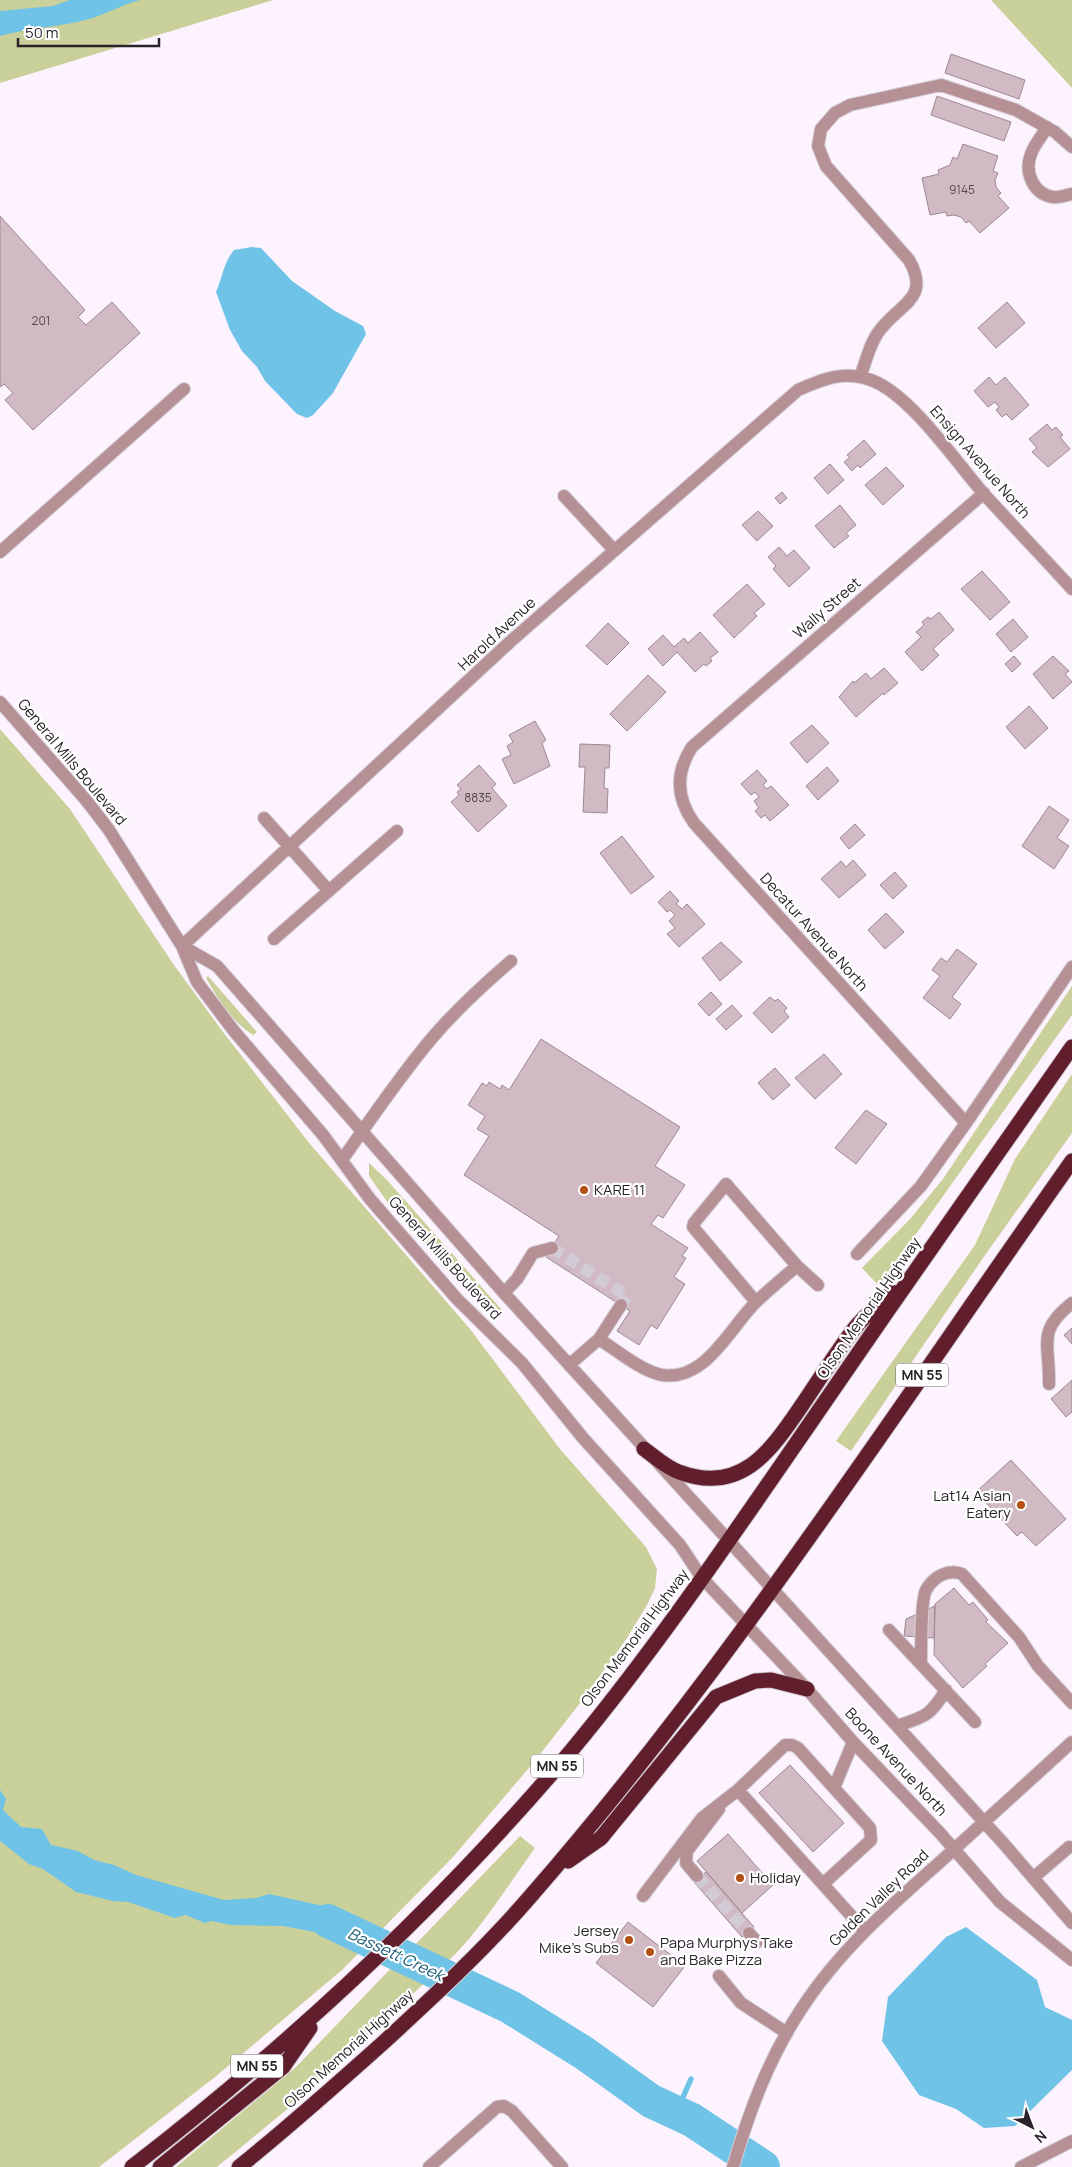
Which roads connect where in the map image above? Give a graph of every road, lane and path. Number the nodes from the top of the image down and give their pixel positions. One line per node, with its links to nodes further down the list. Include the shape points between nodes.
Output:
1 (1047, 127): 2 (street); 3 (street, via 1031,154 1028,167 1031,180 1046,196 1056,198); 4 (street, via 1016,110 942,85 850,105 835,113 821,129 818,146 826,166 909,260 918,283 912,300 879,330)
2 (1072, 147)
3 (1072, 194)
4 (856, 376): 6 (street, Ensign Avenue North, via 884,385 902,398); 8 (street, Harold Avenue, via 830,376 798,390)
5 (184, 389): 9 (street)
6 (984, 493): 10 (street, Ensign Avenue North); 12 (street, Wally Street)
7 (564, 496): 8 (street)
8 (614, 550): 15 (street, Harold Avenue, via 366,773)
9 (0, 552)
10 (1072, 589)
11 (0, 702): 18 (street, General Mills Boulevard, via 109,830)
12 (692, 747): 22 (street, Decatur Avenue North, via 680,770 679,781 681,800 690,817)
13 (264, 818): 15 (street)
14 (397, 831): 16 (street)
15 (291, 848): 16 (street); 18 (street, Harold Avenue)
16 (329, 891): 17 (street)
17 (274, 939)
18 (182, 946): 23 (street, General Mills Boulevard, via 217,966); 24 (street, General Mills Boulevard, via 197,982 215,1008)
19 (511, 961): 23 (street, via 471,996 433,1037)
20 (1072, 967): 22 (street)
21 (1072, 1047): 29 (highway, Olson Memorial Highway / MN 55)
22 (966, 1123): 27 (street, via 920,1186)
23 (361, 1132): 24 (street); 31 (street, General Mills Boulevard)
24 (342, 1160): 40 (street, General Mills Boulevard, via 370,1199 457,1299 522,1363 583,1438 680,1545)
25 (1072, 1161): 41 (highway, Olson Memorial Highway / MN 55)
26 (552, 1248): 31 (street, via 533,1253)
27 (857, 1254)
28 (798, 1266): 30 (street); 32 (street); 32 (street, via 726,1184 693,1227)
29 (917, 1268): 38 (highway, via 856,1327 775,1445 753,1466 728,1476 696,1477 677,1472); 39 (highway, Olson Memorial Highway / MN 55)
30 (818, 1285)
31 (504, 1293): 36 (street, General Mills Boulevard)
32 (756, 1302): 35 (street, via 707,1358 682,1375 665,1376 651,1372)
33 (1072, 1303): 37 (street, via 1057,1315 1046,1334 1050,1358)
34 (621, 1305): 35 (street)
35 (599, 1339): 36 (street)
36 (570, 1366): 38 (street, General Mills Boulevard)
37 (1049, 1384)
38 (644, 1449): 39 (street, General Mills Boulevard)
39 (728, 1540): 40 (highway, Olson Memorial Highway / MN 55); 41 (street, Boone Avenue North)
40 (702, 1578): 42 (street, Boone Avenue North); 67 (highway, Olson Memorial Highway / MN 55, via 572,1750 514,1816 396,1941)
41 (773, 1589): 42 (highway, Olson Memorial Highway / MN 55); 49 (street, Boone Avenue North)
42 (747, 1625): 45 (street, Boone Avenue North); 58 (highway, Olson Memorial Highway / MN 55, via 647,1757)
43 (889, 1630): 44 (street)
44 (920, 1663): 46 (street); 47 (street, via 926,1591 938,1576 952,1571 962,1574 1013,1630 1038,1666)
45 (807, 1690): 50 (street, Boone Avenue North); 58 (highway, via 772,1680 755,1681 716,1698 601,1838)
46 (946, 1690): 48 (street); 49 (street, via 925,1717)
47 (1072, 1703)
48 (975, 1722)
49 (897, 1726): 55 (street, Boone Avenue North)
50 (853, 1742): 52 (street); 57 (street, Boone Avenue North)
51 (1072, 1742): 55 (street, Golden Valley Road)
52 (834, 1788): 53 (street, via 798,1748 785,1745); 61 (street, via 872,1833 870,1840)
53 (738, 1790): 54 (street); 61 (street)
54 (724, 1800): 59 (street, via 687,1851 686,1863); 62 (street, via 702,1818)
55 (983, 1822): 57 (street, Golden Valley Road); 60 (street, Boone Avenue North)
56 (1068, 1847): 60 (street)
57 (954, 1849): 64 (street, Golden Valley Road); 65 (street, Boone Avenue North, via 1000,1902)
58 (550, 1873): 72 (highway, Olson Memorial Highway / MN 55, via 442,1989)
59 (697, 1876)
60 (1033, 1878): 63 (street, Boone Avenue North)
61 (823, 1884): 64 (street)
62 (643, 1896)
63 (1072, 1923)
64 (865, 1931): 68 (street, Golden Valley Road, via 800,2010)
65 (1072, 1960)
66 (719, 1976): 68 (street, via 741,2002)
67 (322, 2010): 70 (highway, Olson Memorial Highway / MN 55, via 209,2107); 71 (highway, via 283,2067)
68 (788, 2032): 75 (street, Golden Valley Road, via 768,2066 749,2111)
69 (1072, 2141): 76 (street)
70 (132, 2167)
71 (160, 2167)
72 (239, 2167)
73 (429, 2167): 74 (street, via 496,2107 504,2106)
74 (562, 2167)
75 (733, 2167)
76 (1021, 2167)

